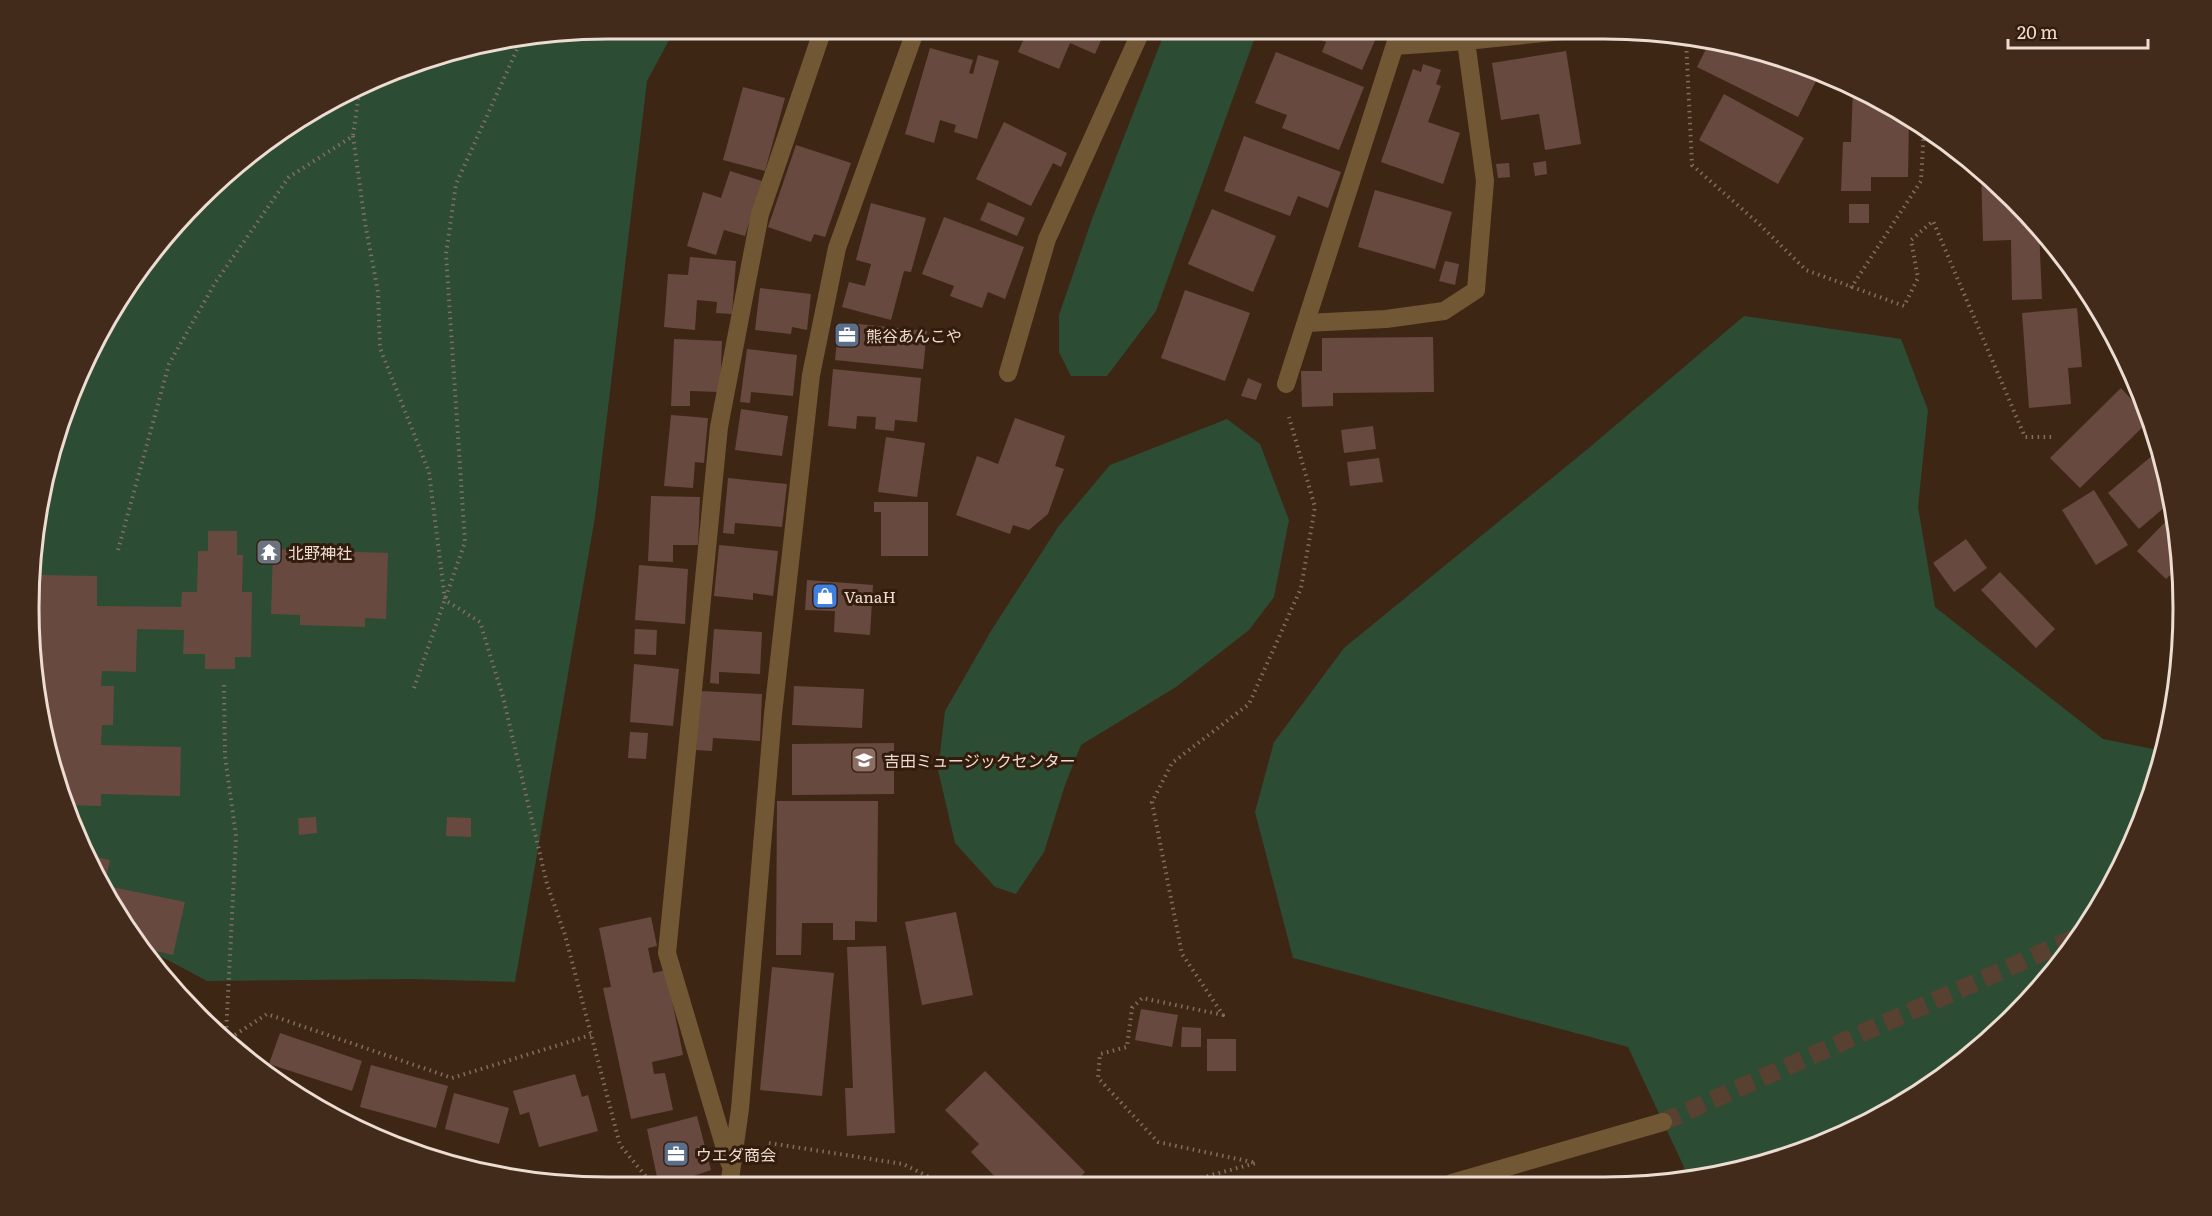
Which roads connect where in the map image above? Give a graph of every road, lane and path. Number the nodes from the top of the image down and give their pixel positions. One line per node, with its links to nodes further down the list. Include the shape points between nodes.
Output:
1 (820, 39): 28 (street, via 760,214 719,427 667,953)
2 (912, 39): 26 (street, via 837,248 811,375 773,714)
3 (1137, 39): 15 (street, via 1047,239)
4 (1398, 39): 14 (street)
5 (1421, 39): 7 (street)
6 (1485, 39): 7 (street)
7 (1466, 41): 14 (street, via 1485,181 1476,290 1444,311 1386,320)
8 (1686, 45): 13 (path, via 1692,165 1806,270)
9 (518, 47): 19 (path, via 456,184 446,254 465,542)
10 (358, 97): 11 (path)
11 (353, 136): 18 (path, via 289,177 215,283 169,364); 19 (path, via 378,292 380,348 429,472)
12 (1924, 138): 13 (path, via 1922,181)
13 (1851, 288): 17 (path, via 1905,306 1918,278 1911,240 1933,221 2025,437)
14 (1305, 323): 16 (street)
15 (1008, 373)
16 (1286, 384): 31 (path, via 1290,428 1315,507 1301,588 1249,704 1172,763 1152,802 1182,954 1223,1016 1142,998 1132,1008 1127,1047 1100,1054 1098,1078 1158,1142 1256,1163)
17 (2054, 437)
18 (118, 550)
19 (445, 600): 21 (path); 23 (path, via 480,622 503,697 547,884 565,935)
20 (224, 685): 22 (path, via 225,756 236,836)
21 (414, 688)
22 (226, 1029)
23 (591, 1035): 24 (path, via 453,1078 267,1014); 27 (path, via 620,1145)
24 (233, 1036)
25 (1663, 1122): 32 (street)
26 (736, 1137): 29 (street); 30 (path, via 903,1164)
27 (646, 1177)
28 (730, 1177)
29 (730, 1177)
30 (929, 1177)
31 (1204, 1177)
32 (1473, 1177)

